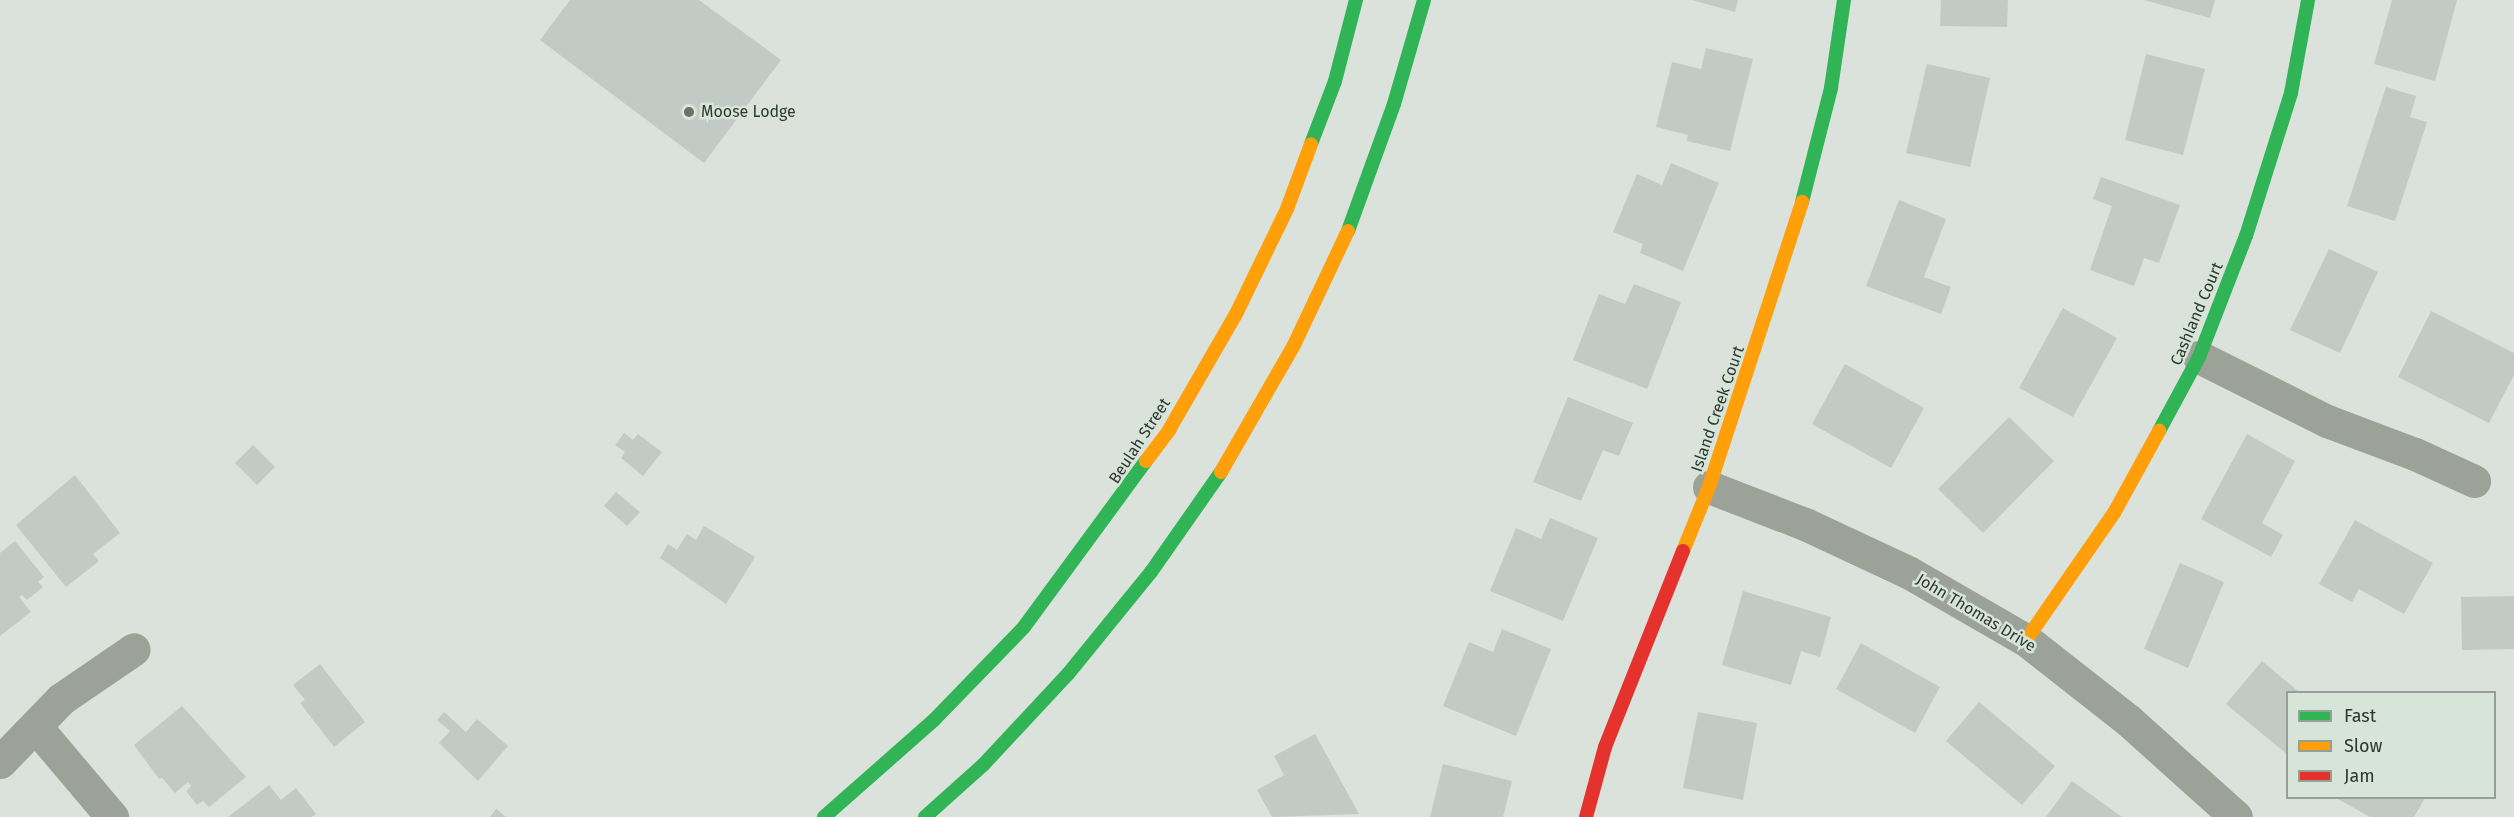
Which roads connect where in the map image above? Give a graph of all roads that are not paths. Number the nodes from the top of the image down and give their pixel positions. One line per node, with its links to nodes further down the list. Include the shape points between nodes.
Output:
1 (1356, 0): 13 (main road, Beulah Street, via 1335,81 1287,209 1237,312 1169,430 1024,627 934,720)
2 (1424, 0): 14 (main road, via 1394,104 1346,238 1294,345 1221,472 1151,572 1068,674 984,764)
3 (1844, 0): 7 (main road, Island Creek Court, via 1831,88 1794,232)
4 (2308, 0): 5 (main road, Cashland Court, via 2287,104 2246,236)
5 (2199, 357): 6 (street, via 2327,421); 8 (main road, Cashland Court, via 2114,513)
6 (2474, 481)
7 (1708, 487): 8 (street, John Thomas Drive, via 1805,524 1908,572); 15 (main road, Island Creek Court, via 1605,747)
8 (2026, 640): 16 (street, John Thomas Drive, via 2128,720)
9 (134, 649): 10 (street, via 61,699)
10 (36, 727): 11 (street); 12 (street)
11 (0, 762)
12 (112, 817)
13 (824, 817)
14 (925, 817)
15 (1586, 817)
16 (2236, 817)

